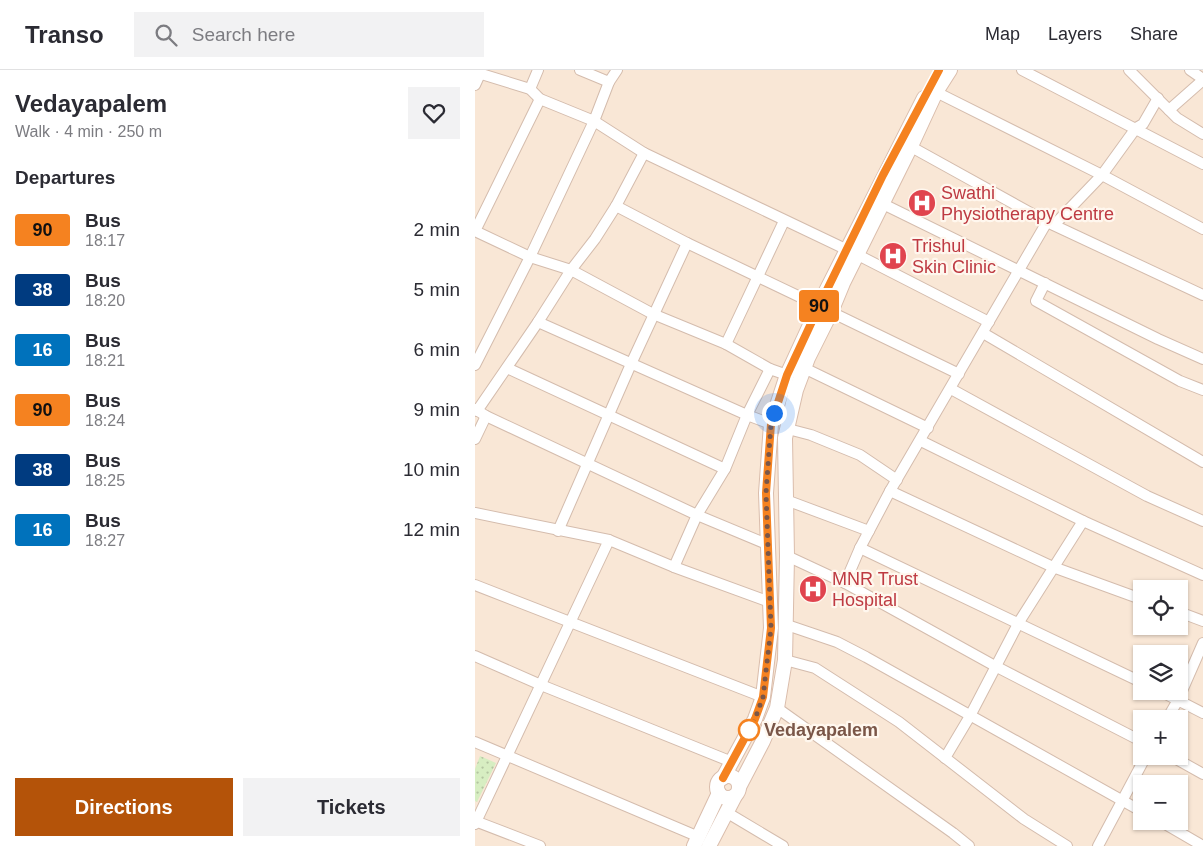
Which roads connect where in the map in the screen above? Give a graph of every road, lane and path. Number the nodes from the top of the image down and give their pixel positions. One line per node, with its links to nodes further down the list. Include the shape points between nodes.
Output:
1 (537, 70): 13 (street)
2 (580, 70): 11 (street)
3 (617, 70): 11 (street)
4 (939, 70): 21 (main road)
5 (950, 70): 14 (main road)
6 (1022, 70): 19 (street)
7 (1129, 70): 15 (street)
8 (1190, 70): 10 (street)
9 (478, 73): 12 (street); 13 (street)
10 (1203, 79): 17 (street)
11 (609, 82): 18 (street)
12 (475, 85)
13 (530, 89): 16 (street)
14 (936, 92): 21 (main road); 24 (street)
15 (1158, 98): 17 (street); 19 (street, via 1143,124)
16 (540, 99): 18 (street); 30 (street)
17 (1169, 110): 20 (street)
18 (594, 121): 22 (street); 33 (street)
19 (1136, 128): 23 (street); 24 (street)
20 (1203, 134)
21 (906, 144): 25 (main road); 28 (street); 32 (main road)
22 (644, 153): 26 (street); 27 (street)
23 (1203, 164)
24 (1102, 175): 28 (street); 29 (street)
25 (883, 204): 32 (main road); 35 (street)
26 (615, 206): 31 (street); 34 (street)
27 (784, 221): 32 (street); 36 (street)
28 (1051, 223): 35 (street); 38 (street)
29 (1203, 229)
30 (475, 231): 33 (street)
31 (687, 243): 36 (street); 40 (street)
32 (852, 253): 39 (main road, via 843,283); 42 (street)
33 (531, 257): 34 (street); 47 (street)
34 (571, 270): 40 (street); 41 (street)
35 (1019, 270): 37 (street); 42 (street)
36 (758, 276): 39 (street); 44 (street)
37 (1045, 283): 45 (street); 54 (street, via 1036,301 1180,381)
38 (1203, 295)
39 (825, 309): 49 (main road); 51 (street); 52 (main road)
40 (653, 314): 44 (street); 46 (street)
41 (538, 322): 46 (street); 48 (street)
42 (989, 322): 43 (street)
43 (983, 333): 51 (street); 63 (street)
44 (726, 344): 50 (street)
45 (1203, 359)
46 (631, 364): 56 (street); 57 (street)
47 (475, 365)
48 (507, 368): 55 (street); 56 (street)
49 (804, 368): 59 (street); 60 (main road, via 795,390)
50 (770, 369): 52 (street); 57 (street)
51 (959, 374): 53 (street)
52 (787, 375): 58 (main road)
53 (951, 389): 59 (street); 72 (street, via 1147,496)
54 (1203, 390)
55 (479, 412): 61 (street); 64 (street)
56 (608, 415): 64 (street); 65 (street)
57 (747, 415): 58 (street); 65 (street)
58 (771, 424): 76 (main road, via 766,493)
59 (928, 428): 62 (street)
60 (788, 429): 66 (street, via 860,455); 68 (main road, via 785,438)
61 (475, 439)
62 (921, 441): 66 (street); 71 (street)
63 (1203, 462)
64 (587, 464): 70 (street); 73 (street)
65 (725, 469): 70 (street)
66 (897, 480): 67 (street)
67 (890, 491): 74 (street); 80 (street)
68 (786, 500): 74 (street); 78 (main road)
69 (475, 513): 73 (street)
70 (697, 515): 76 (street); 79 (street)
71 (1083, 521): 80 (street); 81 (street)
72 (1203, 521)
73 (558, 530): 75 (street)
74 (869, 531): 77 (street)
75 (609, 540): 79 (street); 89 (street)
76 (769, 545): 85 (main road)
77 (860, 548): 82 (street); 88 (street)
78 (787, 556): 82 (street); 90 (main road)
79 (674, 567): 85 (street)
80 (1053, 567): 84 (street); 88 (street)
81 (1203, 575)
82 (845, 583): 94 (street)
83 (475, 585): 89 (street)
84 (1133, 596)
85 (770, 602): 98 (main road, via 771,628)
86 (1188, 615): 87 (street)
87 (1203, 621)
88 (1019, 622): 94 (street); 96 (street)
89 (570, 623): 97 (street); 98 (street)
90 (785, 624): 93 (main road); 103 (street, via 837,642)
91 (1203, 643): 95 (street)
92 (475, 656): 97 (street)
93 (785, 660): 100 (main road); 107 (street, via 815,668 899,722)
94 (995, 666): 103 (street); 104 (street)
95 (1188, 677)
96 (1133, 678)
97 (541, 685): 106 (street); 108 (street)
98 (763, 697): 108 (main road)
99 (1178, 700): 101 (street); 102 (street)
100 (777, 708): 113 (main road); 123 (street)
101 (1172, 710)
102 (1203, 712)
103 (970, 716): 107 (street); 115 (street)
104 (1133, 737)
105 (475, 742): 106 (street)
106 (507, 756): 118 (street); 120 (street)
107 (945, 758): 124 (street, via 1024,819)
108 (732, 762): 112 (main road)
109 (1141, 765): 115 (street)
110 (1187, 765): 111 (street)
111 (1203, 774)
112 (723, 778): 113 (main road, via 734,778 739,783); 114 (main road, via 717,786)
113 (737, 791): 114 (main road, via 728,798); 117 (main road)
114 (719, 793): 120 (main road)
115 (1122, 800): 116 (street); 125 (street)
116 (1133, 806)
117 (726, 812): 120 (main road); 122 (street)
118 (475, 822): 121 (street)
119 (1175, 830): 126 (street)
120 (701, 843)
121 (541, 846)
122 (783, 846)
123 (969, 846)
124 (1067, 846)
125 (1098, 846)
126 (1203, 846)

